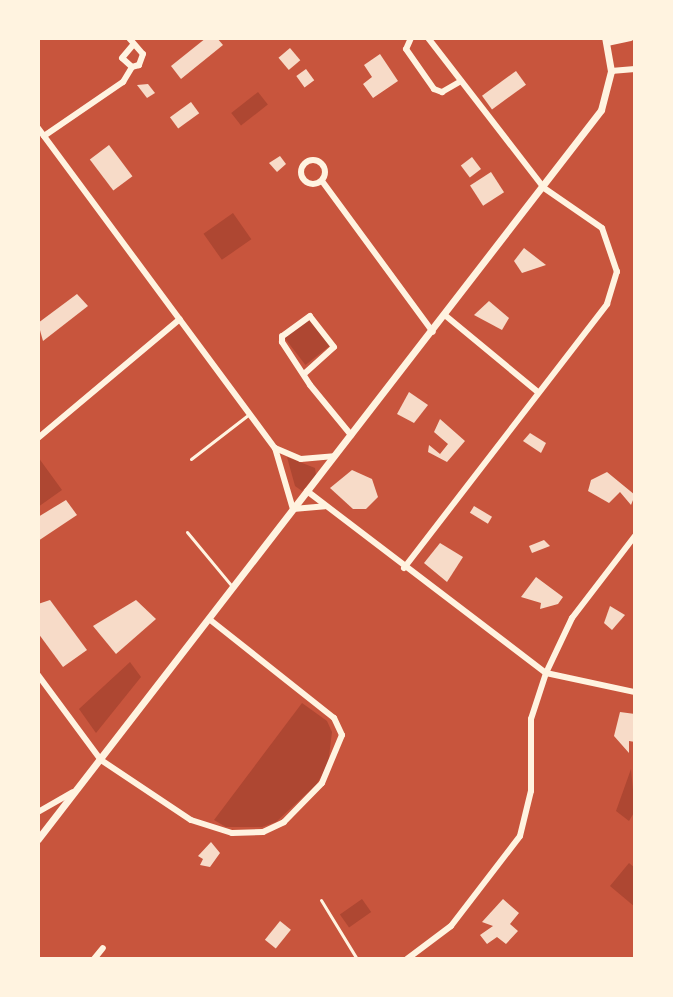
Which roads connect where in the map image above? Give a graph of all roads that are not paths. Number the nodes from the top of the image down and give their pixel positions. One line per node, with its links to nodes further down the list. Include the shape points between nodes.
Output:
1 (129, 38): 6 (street)
2 (411, 38): 10 (street, via 406,49 434,89 442,92)
3 (428, 38): 10 (street)
4 (630, 38): 5 (street)
5 (606, 41): 9 (street)
6 (132, 46): 7 (street, via 122,58); 7 (street, via 143,58)
7 (132, 67): 12 (street, via 123,82)
8 (635, 69): 9 (street)
9 (611, 71): 14 (street, via 601,110)
10 (461, 81): 14 (street)
11 (38, 128): 12 (street)
12 (44, 136): 16 (street)
13 (322, 181): 13 (street, via 324,166 306,161 303,179); 17 (street)
14 (544, 188): 15 (street); 19 (street, via 602,228 617,272 607,304)
15 (446, 316): 17 (street); 19 (street)
16 (180, 319): 20 (street); 22 (street)
17 (433, 332): 21 (street)
18 (304, 374): 18 (street, via 282,339 310,316 334,347); 21 (street)
19 (538, 392): 31 (street)
20 (249, 413): 23 (street); 25 (lane)
21 (351, 435): 24 (street)
22 (38, 438)
23 (275, 448): 24 (street, via 301,459); 28 (street)
24 (334, 456): 26 (street)
25 (191, 459)
26 (307, 491): 27 (street); 28 (street)
27 (325, 506): 28 (street); 31 (street)
28 (293, 509): 32 (street)
29 (187, 532): 32 (lane)
30 (635, 536): 34 (street, via 572,618)
31 (404, 568): 34 (street)
32 (233, 588): 33 (street)
33 (209, 619): 37 (street); 37 (street, via 334,718 342,735 339,752 322,783 284,822 263,832 232,833 191,820)
34 (546, 673): 36 (street); 45 (street, via 531,719 531,791 520,836 451,926)
35 (38, 675): 37 (street)
36 (635, 692)
37 (101, 760): 38 (street)
38 (80, 787): 39 (street); 40 (street)
39 (38, 812)
40 (38, 839)
41 (321, 900): 44 (lane)
42 (103, 948): 43 (street)
43 (94, 959)
44 (357, 959)
45 (407, 959)

